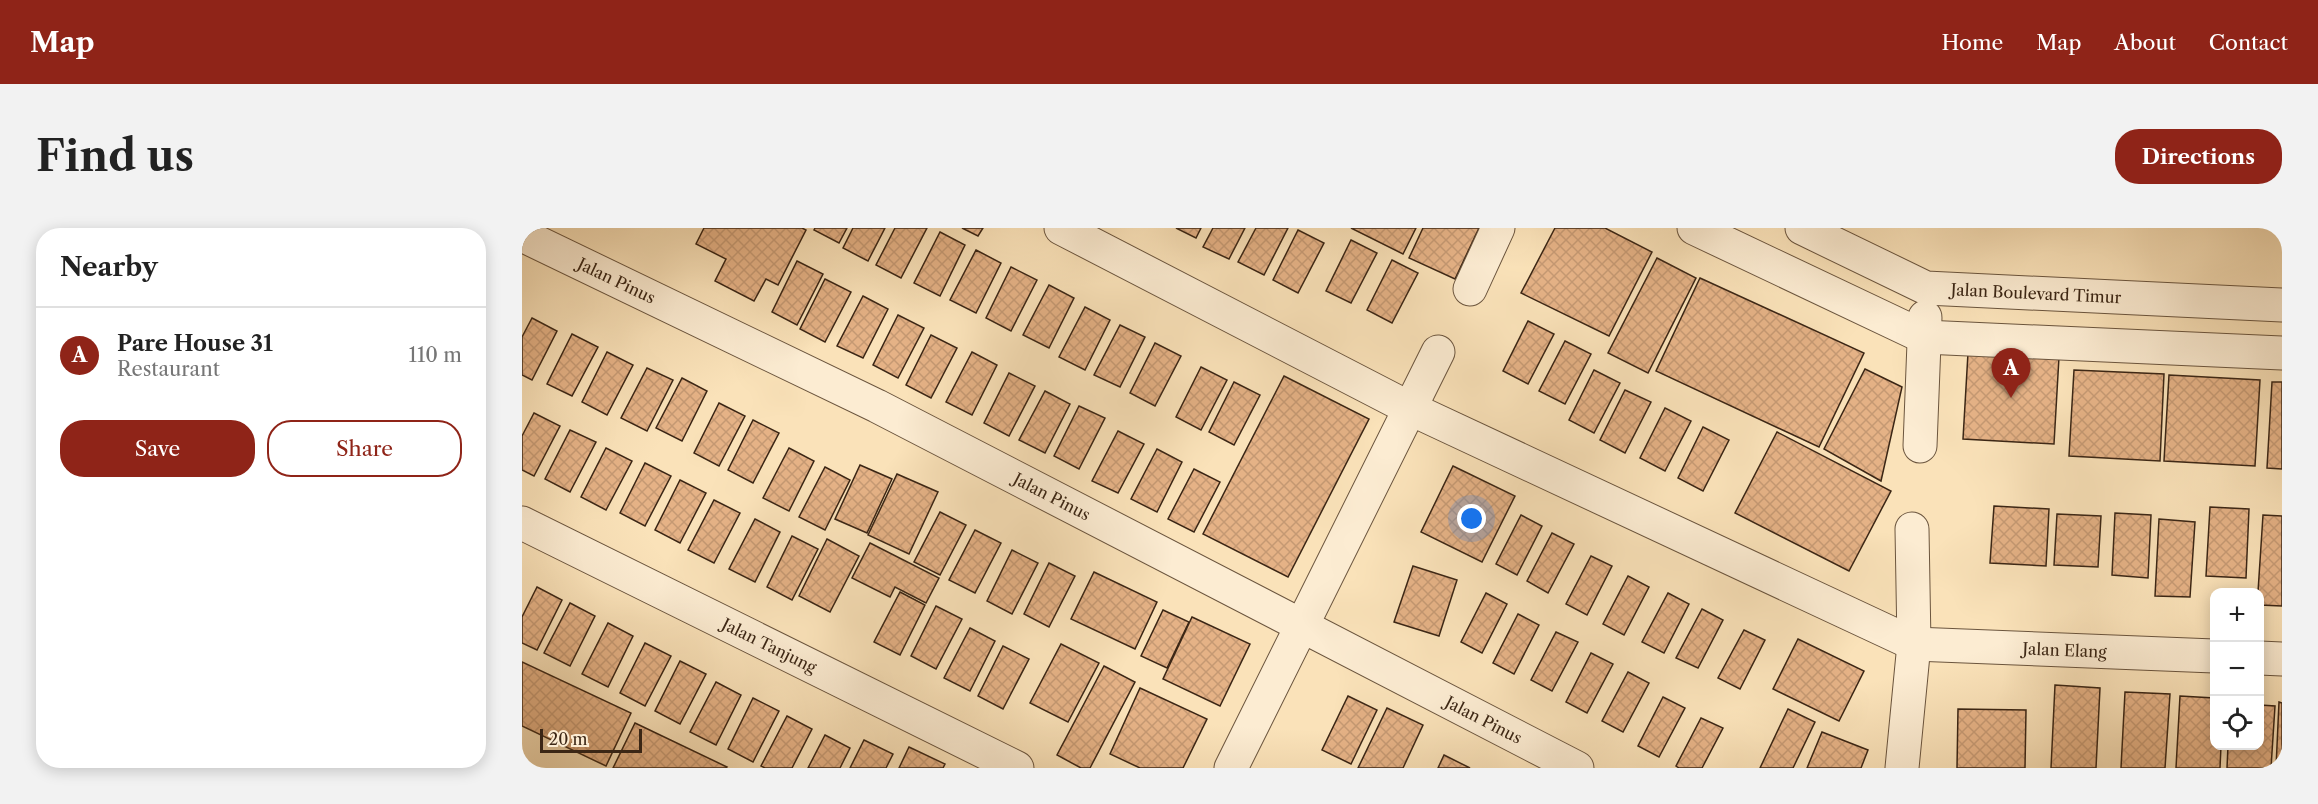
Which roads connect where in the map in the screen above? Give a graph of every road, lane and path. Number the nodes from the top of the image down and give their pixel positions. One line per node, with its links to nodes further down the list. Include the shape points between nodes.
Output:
1 (1060, 228): 12 (street)
2 (1498, 228): 7 (street)
3 (1694, 228): 9 (street)
4 (1802, 228): 6 (street, Jalan Boulevard Timur)
5 (522, 235): 16 (street, Jalan Pinus, via 877,406)
6 (1926, 288): 8 (street, Jalan Boulevard Timur); 9 (street)
7 (1470, 290)
8 (2282, 304)
9 (1924, 337): 11 (street); 13 (street)
10 (1437, 352): 12 (street)
11 (2282, 353)
12 (1408, 408): 16 (street); 17 (street)
13 (1920, 446)
14 (522, 523): 21 (street, Jalan Tanjung)
15 (1912, 529): 17 (street)
16 (1301, 626): 22 (street); 23 (street, Jalan Pinus)
17 (1914, 644): 18 (street, Jalan Elang); 24 (street)
18 (2210, 656)
19 (2264, 658): 20 (street)
20 (2282, 659)
21 (1017, 768)
22 (1231, 768)
23 (1577, 768)
24 (1902, 768)

